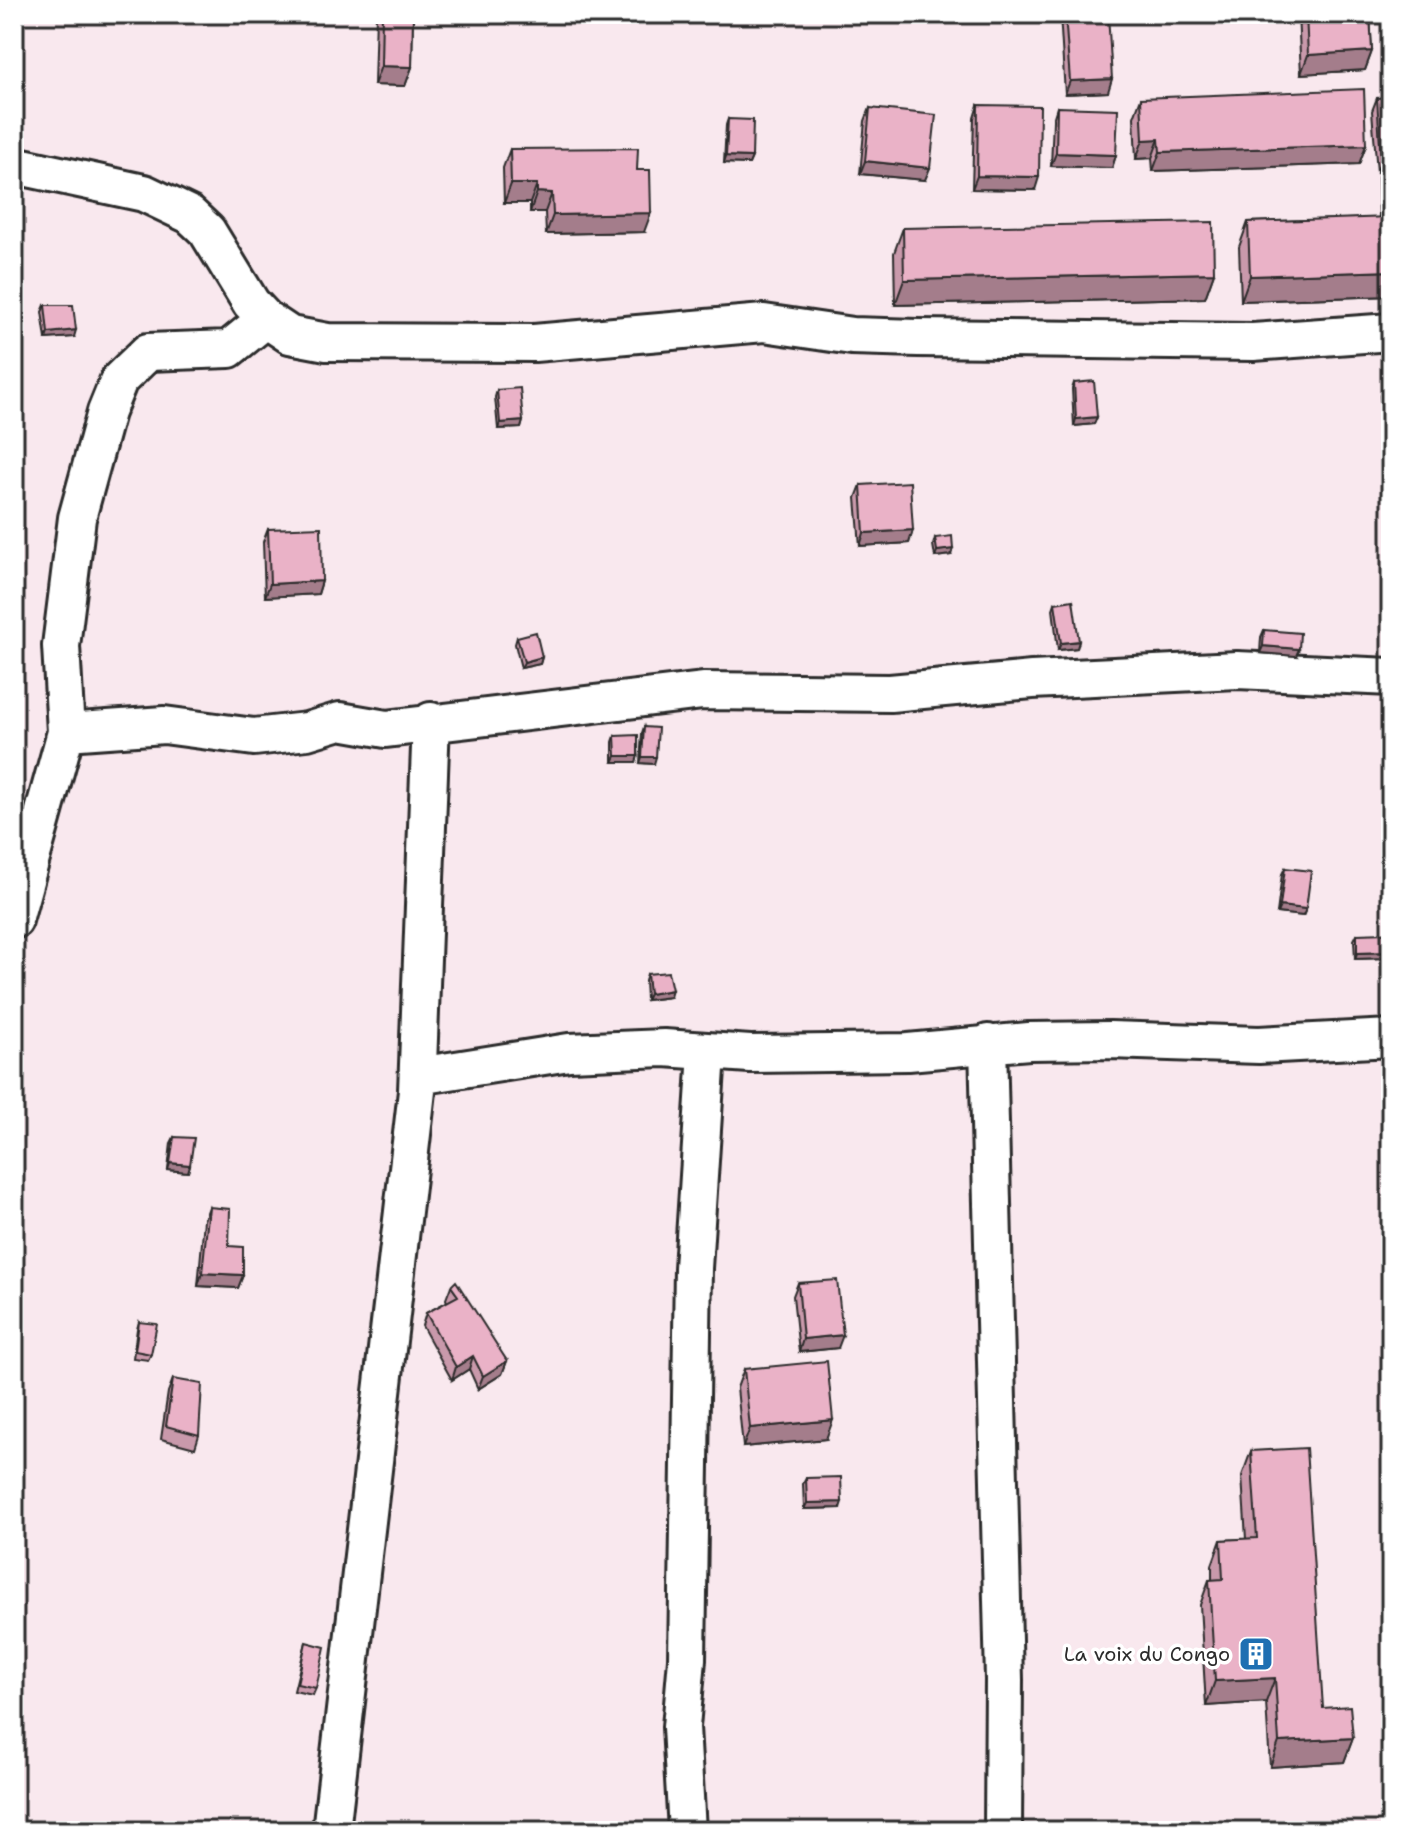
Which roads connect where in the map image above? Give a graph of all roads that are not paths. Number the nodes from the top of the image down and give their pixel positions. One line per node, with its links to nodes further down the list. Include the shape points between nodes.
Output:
1 (14, 165): 2 (street, via 144,193 190,215 207,231)
2 (266, 319): 3 (street, via 290,335 342,343 534,343 764,323 852,336 918,338 1253,342); 6 (street, via 229,349 148,352 119,380 77,518 61,646)
3 (1391, 332)
4 (1391, 677): 5 (street, via 1237,670 890,693 703,691 541,713)
5 (431, 721): 6 (street, via 386,729 340,721 254,737 164,725); 11 (street)
6 (66, 732): 7 (street)
7 (14, 920)
8 (1391, 1038): 9 (street, via 1259,1045)
9 (988, 1043): 10 (street, via 908,1052); 14 (street)
10 (707, 1053): 11 (street, via 664,1048 569,1052); 13 (street, via 693,1268 687,1659 681,1727)
11 (418, 1076): 12 (street)
12 (331, 1831)
13 (687, 1831)
14 (1003, 1831)

